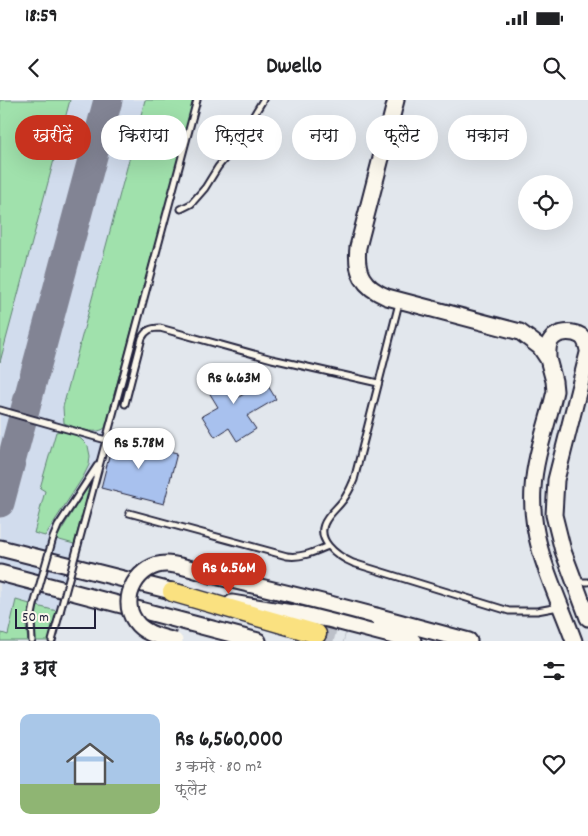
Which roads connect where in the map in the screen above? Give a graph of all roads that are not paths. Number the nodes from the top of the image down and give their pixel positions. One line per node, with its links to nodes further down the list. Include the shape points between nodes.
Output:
1 (197, 100): 11 (lane)
2 (264, 100): 4 (lane, via 198,197)
3 (396, 100): 5 (main road, via 357,257 358,269 368,286)
4 (181, 209)
5 (400, 300): 7 (main road, via 520,332 540,347); 8 (lane)
6 (588, 352): 7 (main road, via 581,336 559,334 549,342); 17 (main road, via 554,498 557,533)
7 (548, 359): 19 (main road, via 555,391 535,474 533,523 543,562)
8 (378, 383): 9 (lane, via 154,328 142,338); 14 (lane, via 354,480 348,494 323,528)
9 (125, 404)
10 (0, 410): 11 (lane)
11 (106, 440): 12 (lane)
12 (100, 462): 22 (lane, bridge, via 53,538 34,605); 23 (lane, bridge)
13 (129, 513): 14 (lane, via 286,556 308,555)
14 (328, 546): 19 (lane, via 342,559 353,563 509,611 537,612)
15 (0, 548): 18 (main road)
16 (0, 573): 25 (main road)
17 (581, 582): 20 (main road)
18 (172, 592): 21 (highway); 26 (main road, via 328,619)
19 (562, 607): 28 (main road)
20 (588, 618)
21 (317, 634)
22 (32, 641)
23 (52, 641)
24 (176, 641): 27 (main road, bridge, via 146,632 135,622 130,607 131,590 138,577 165,564)
25 (258, 641)
26 (413, 641)
27 (469, 641)
28 (574, 641)

